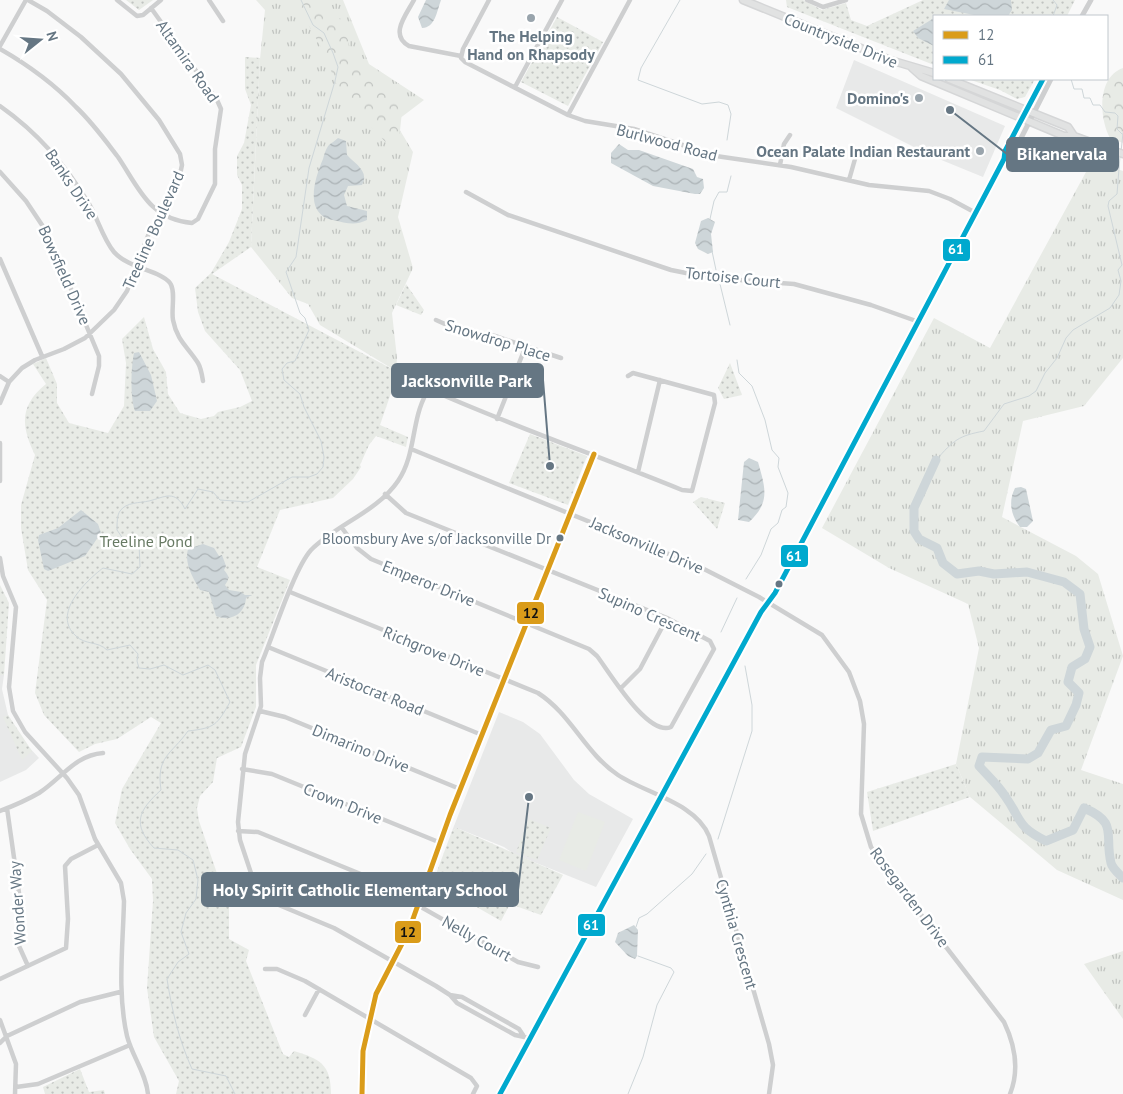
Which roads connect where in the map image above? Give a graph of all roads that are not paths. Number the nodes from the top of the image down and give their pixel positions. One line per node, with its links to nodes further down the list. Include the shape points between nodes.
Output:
1 (27, 0): 16 (street); 39 (street, Treeline Boulevard, via 61,21 109,61 150,108 176,146 182,160 181,174)
2 (118, 0): 13 (street, via 137,16)
3 (161, 0): 13 (street)
4 (209, 0): 15 (street)
5 (414, 0): 17 (street, via 400,28 403,43)
6 (489, 0): 17 (street)
7 (562, 0): 23 (street)
8 (630, 0): 27 (street)
9 (743, 0): 18 (main road, Countryside Drive)
10 (808, 0): 11 (street, via 823,7)
11 (846, 0)
12 (1091, 0): 14 (street)
13 (151, 8): 39 (street, Altamira Road, via 221,109 215,149 215,184 198,219 186,223)
14 (1083, 15)
15 (223, 21)
16 (0, 48): 39 (street, Altamira Road, via 40,75 76,107 114,152 142,197)
17 (461, 56): 23 (street, Burlwood Road, via 465,62)
18 (912, 68): 19 (main road, Countryside Drive); 28 (main road, Countryside Drive, via 921,76)
19 (933, 73)
20 (951, 80): 25 (main road, Countryside Drive)
21 (1042, 80): 25 (street)
22 (1051, 80): 26 (street)
23 (514, 88): 27 (street, Burlwood Road)
24 (0, 106): 42 (street, Banks Drive, via 55,155 88,202 113,250)
25 (1026, 110): 26 (main road, Countryside Drive); 28 (street)
26 (1035, 114): 29 (street); 31 (main road, Countryside Drive, via 1068,127)
27 (568, 115): 35 (street, Burlwood Road, via 643,132 716,156)
28 (1022, 119): 29 (main road, Countryside Drive); 34 (street)
29 (1030, 122): 31 (main road, Countryside Drive, via 1064,136); 34 (street, via 1012,156)
30 (790, 135): 35 (street, via 784,144)
31 (1074, 136): 32 (main road, Countryside Drive)
32 (1123, 154)
33 (855, 159): 37 (street)
34 (1004, 159): 40 (street)
35 (780, 165): 37 (street, Burlwood Road)
36 (0, 172): 45 (street, Bowsfield Drive, via 26,201 48,234)
37 (849, 180): 40 (street, Burlwood Road, via 929,191)
38 (466, 192): 44 (street, Tortoise Court, via 508,215 671,270 711,278 794,284)
39 (160, 212): 42 (street, Treeline Boulevard)
40 (976, 213): 44 (street)
41 (0, 259): 47 (street)
42 (136, 267): 45 (street, Treeline Boulevard, via 120,303); 52 (street, Banks Drive, via 170,283 176,330 198,363)
43 (436, 320): 46 (street, Snowdrop Place, via 456,329 495,336)
44 (919, 322): 69 (street)
45 (90, 334): 47 (street, Treeline Boulevard, via 68,347); 54 (street, Bowsfield Drive, via 100,361)
46 (525, 348): 48 (street, Snowdrop Place); 56 (street)
47 (42, 356): 53 (street, Treeline Boulevard, via 26,365)
48 (561, 358)
49 (0, 376): 53 (street)
50 (628, 376): 51 (street, via 633,373)
51 (660, 380): 61 (street); 61 (street, via 710,393 716,399 697,480 692,490 682,490)
52 (203, 381)
53 (9, 382): 55 (street, Treeline Boulevard)
54 (92, 394)
55 (0, 404)
56 (497, 419): 58 (street, via 429,392 424,398); 59 (street)
57 (0, 443): 60 (street)
58 (411, 448): 63 (street, via 401,476); 64 (street, Jacksonville Drive)
59 (594, 454): 61 (street); 64 (street)
60 (1, 464): 62 (street)
61 (638, 472)
62 (0, 481)
63 (385, 494): 65 (street); 67 (street, Supino Crescent, via 406,513)
64 (570, 514): 67 (street); 69 (street, Jacksonville Drive, via 698,566)
65 (342, 528): 68 (street, via 308,554); 71 (street, Emperor Drive, via 370,559)
66 (0, 558): 79 (street, via 3,576 16,607 10,704 20,726)
67 (548, 570): 70 (street, Supino Crescent); 71 (street)
68 (290, 592): 72 (street); 73 (street, Richgrove Drive)
69 (768, 603): 81 (street); 112 (street, Rosegarden Drive, via 822,635 849,672 860,701 864,724 861,814 866,835 888,872 1004,1022 1014,1047 1016,1075)
70 (667, 618): 74 (street, via 640,669); 74 (street, Supino Crescent, via 710,641 714,649 671,727 661,728 650,722)
71 (527, 623): 73 (street); 74 (street, Supino Crescent, via 591,650)
72 (268, 647): 75 (street, via 260,670); 76 (street, Aristocrat Road)
73 (505, 680): 76 (street); 81 (street, Richgrove Drive, via 550,701 607,766)
74 (621, 688)
75 (260, 711): 78 (street); 80 (street, Dimarino Drive, via 285,717)
76 (482, 735): 80 (street)
77 (103, 753): 79 (street, via 90,754)
78 (242, 768): 84 (street); 85 (street, Crown Drive, via 272,774)
79 (62, 773): 82 (street, via 39,792); 86 (street, via 82,800)
80 (460, 788): 85 (street)
81 (661, 797): 102 (street); 111 (street, Cynthia Crescent, via 696,817 709,836 769,1044 773,1065)
82 (7, 808): 83 (street); 89 (street, Wonder Way, via 20,903 18,943)
83 (0, 811)
84 (238, 830): 87 (street, Nelly Court, via 255,831 368,877); 88 (street, via 262,898 334,928)
85 (441, 843): 87 (street)
86 (98, 845): 89 (street, via 71,859 65,866 66,948); 94 (street, via 118,877 124,894)
87 (418, 905): 88 (street); 90 (street, Nelly Court, via 518,962)
88 (393, 961): 95 (street); 98 (street, via 378,990)
89 (28, 966): 92 (street)
90 (538, 967)
91 (265, 969): 93 (street, via 277,970)
92 (0, 979)
93 (319, 989): 96 (street); 98 (street)
94 (120, 992): 101 (street, via 80,1002); 104 (street)
95 (450, 995): 99 (street, via 519,1028); 99 (street, via 457,1004 515,1035)
96 (305, 1014)
97 (0, 1020): 101 (street)
98 (370, 1020): 108 (street, via 363,1056); 109 (street, via 471,1078 477,1086)
99 (523, 1035): 102 (street)
100 (0, 1036): 101 (street)
101 (7, 1036): 103 (street); 105 (street, via 16,1064)
102 (529, 1038): 110 (street)
103 (0, 1043)
104 (130, 1045): 105 (street, via 38,1084); 107 (street)
105 (16, 1087): 106 (street)
106 (15, 1094)
107 (148, 1094)
108 (362, 1094)
109 (473, 1094)
110 (500, 1094)
111 (769, 1094)
112 (1010, 1094)

